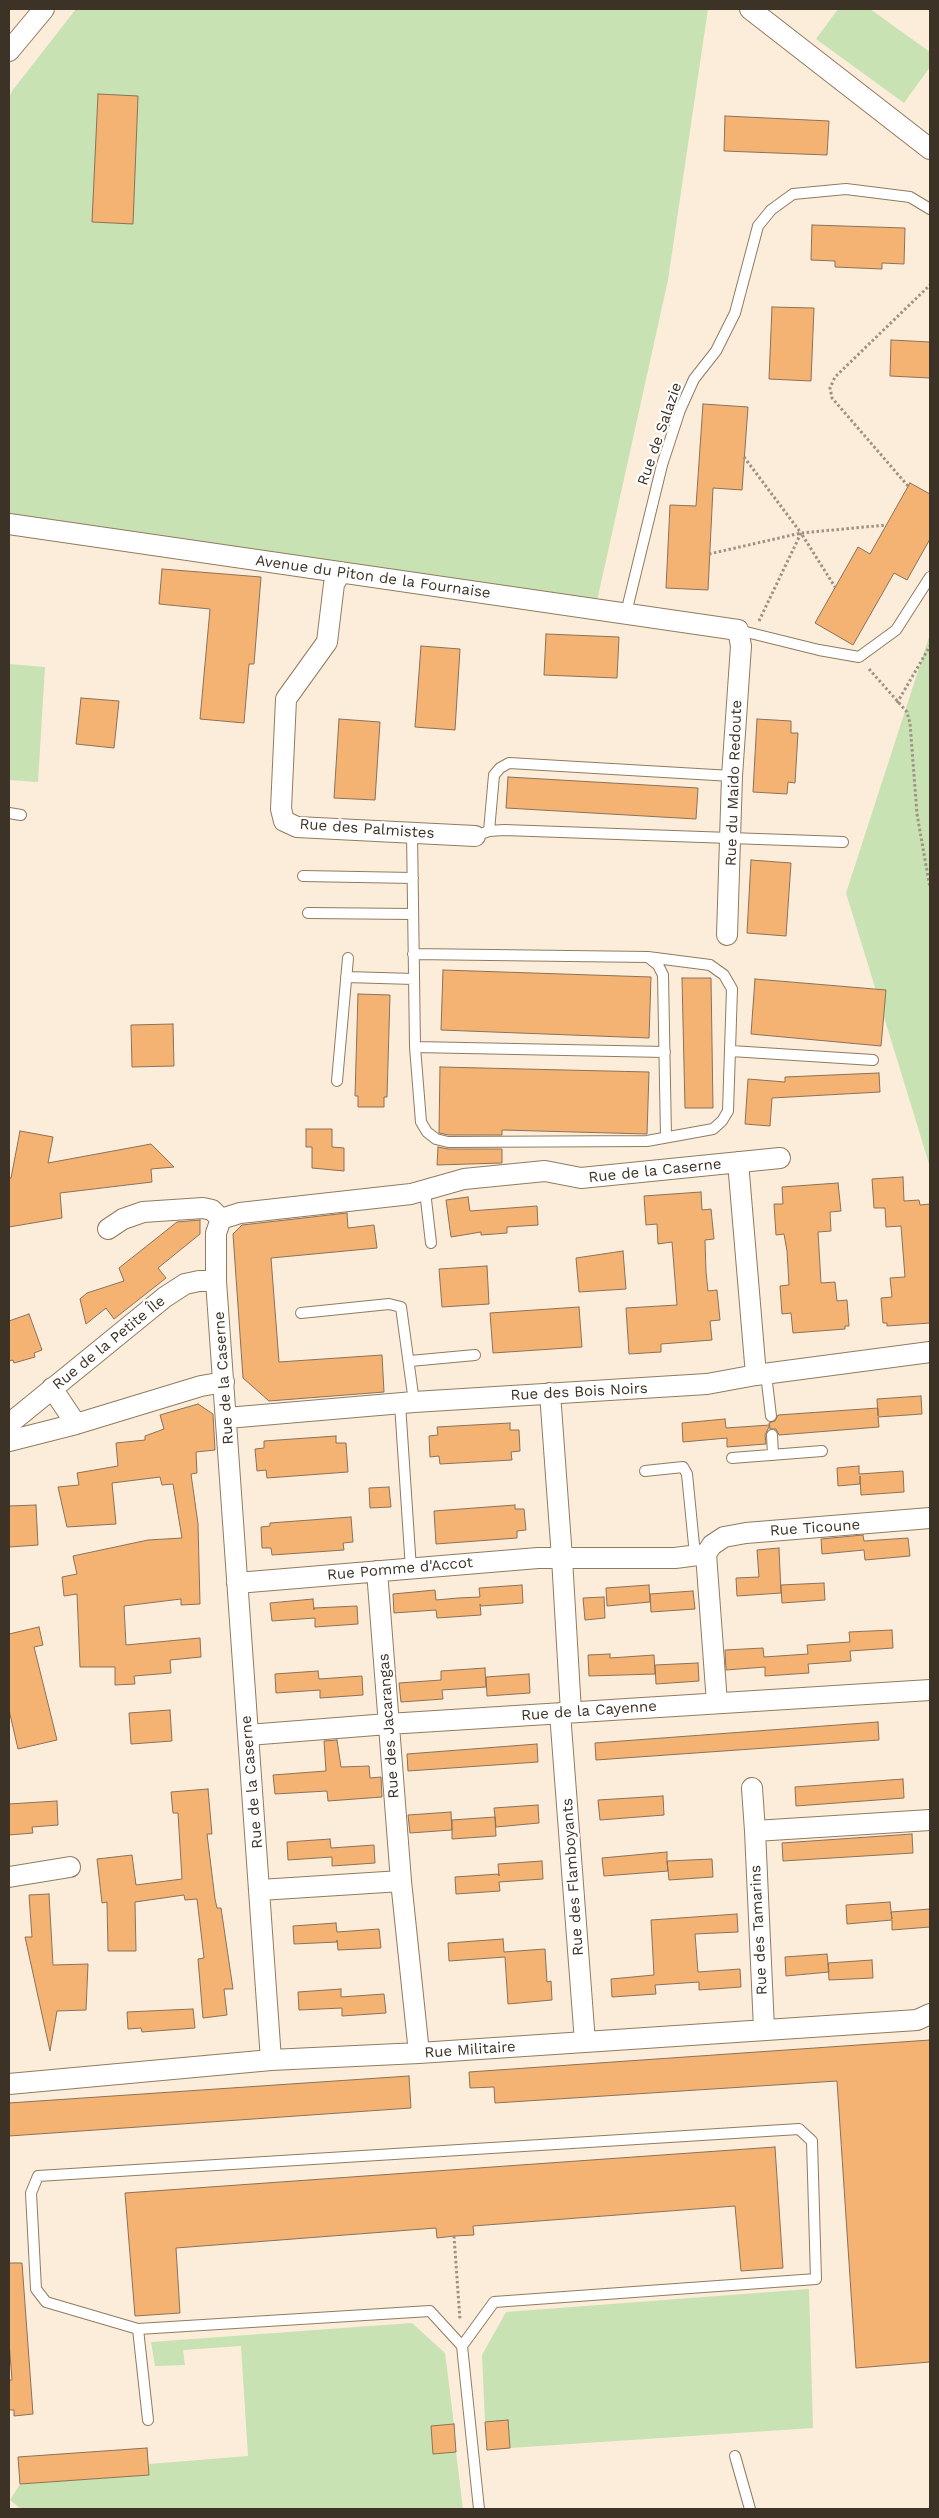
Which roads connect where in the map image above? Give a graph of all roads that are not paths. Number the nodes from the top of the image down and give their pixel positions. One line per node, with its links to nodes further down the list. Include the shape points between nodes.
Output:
1 (44, 9): 3 (street)
2 (750, 9): 4 (street)
3 (9, 51)
4 (926, 142)
5 (930, 209): 9 (lane, Rue de Salazie, via 910,197 846,188 793,194 771,210 758,226 735,313 716,352 694,379 677,419 662,465)
6 (9, 524): 7 (street, Avenue du Piton de la Fournaise)
7 (340, 572): 9 (street, Avenue du Piton de la Fournaise); 14 (street, Rue des Palmistes, via 334,584 327,642 286,699 284,820 297,827)
8 (930, 577): 10 (lane, via 896,630 859,657)
9 (626, 613): 10 (street, Avenue du Piton de la Fournaise)
10 (746, 632): 11 (street, Rue du Maido Redoute, via 741,646)
11 (732, 776): 15 (lane, via 510,763 494,775); 16 (street, Rue du Maido Redoute)
12 (9, 813): 13 (lane)
13 (20, 815)
14 (412, 832): 15 (street, Rue des Palmistes); 19 (lane)
15 (482, 834): 16 (lane, via 504,830)
16 (732, 838): 17 (lane); 22 (street, Rue du Maido Redoute)
17 (843, 842)
18 (304, 876): 19 (lane)
19 (413, 878): 21 (lane)
20 (308, 913): 21 (lane)
21 (413, 914): 23 (lane)
22 (727, 935)
23 (414, 954): 24 (lane); 27 (lane)
24 (648, 957): 29 (lane, via 710,965 724,975 732,988); 30 (lane, via 658,965 663,975)
25 (348, 958): 26 (lane)
26 (346, 977): 27 (lane); 32 (lane)
27 (414, 979): 28 (lane)
28 (415, 1047): 30 (lane); 33 (lane, via 421,1122 426,1132 436,1139 448,1142 637,1141)
29 (731, 1051): 31 (lane); 33 (lane, via 728,1111 722,1121 713,1129)
30 (665, 1052): 33 (lane)
31 (873, 1060)
32 (337, 1081)
33 (666, 1137)
34 (780, 1158): 35 (street, Rue de la Caserne)
35 (738, 1162): 36 (street, Rue de la Caserne, via 581,1178 545,1171 464,1179); 45 (street, Rue de la Caserne)
36 (426, 1191): 37 (street, Rue de la Caserne, via 240,1213); 39 (lane)
37 (221, 1219): 38 (street, via 212,1210 202,1208 143,1212); 40 (street, Rue de la Caserne, via 216,1233)
38 (108, 1229)
39 (431, 1243)
40 (216, 1281): 46 (street, Rue de la Caserne); 47 (street, Rue de la Petite Île, via 199,1280 184,1284)
41 (301, 1313): 44 (lane, via 397,1305 404,1312)
42 (930, 1352): 45 (street, Rue des Bois Noirs)
43 (475, 1355): 44 (lane)
44 (410, 1361): 49 (lane)
45 (761, 1374): 48 (street, Rue des Bois Noirs, via 707,1384); 50 (lane)
46 (224, 1382): 51 (street, Rue de la Caserne); 53 (street)
47 (52, 1388): 52 (street, Rue de la Petite Île); 53 (street)
48 (550, 1393): 49 (street, Rue des Bois Noirs); 62 (street, Rue des Flamboyants)
49 (407, 1403): 51 (street, Rue des Bois Noirs); 63 (lane)
50 (770, 1416)
51 (227, 1418): 65 (street, Rue de la Caserne)
52 (9, 1424)
53 (76, 1424): 55 (street)
54 (772, 1435): 57 (lane)
55 (9, 1441)
56 (822, 1451): 57 (lane)
57 (773, 1455): 58 (lane)
58 (732, 1458)
59 (644, 1471): 61 (lane, via 683,1467)
60 (930, 1518): 61 (street, Rue Ticoune, via 746,1533 724,1537)
61 (701, 1554): 62 (street, via 675,1558); 67 (street)
62 (562, 1558): 63 (street, Rue Pomme d'Accot); 68 (street, Rue des Flamboyants)
63 (411, 1569): 64 (street, Rue Pomme d'Accot)
64 (377, 1571): 65 (street, Rue Pomme d'Accot); 69 (street, Rue des Jacarangas)
65 (237, 1583): 70 (street, Rue de la Caserne)
66 (930, 1690): 67 (street, Rue de la Cayenne)
67 (717, 1703): 68 (street, Rue de la Cayenne)
68 (565, 1712): 69 (street, Rue de la Cayenne); 80 (street, Rue des Flamboyants)
69 (388, 1724): 70 (street, Rue de la Cayenne); 76 (street, Rue des Jacarangas)
70 (248, 1735): 77 (street, Rue de la Caserne)
71 (752, 1788): 73 (street, Rue des Tamarins)
72 (930, 1820): 73 (street)
73 (755, 1831): 79 (street, Rue des Tamarins)
74 (70, 1867): 75 (street)
75 (9, 1878)
76 (401, 1881): 77 (street); 81 (street, Rue des Jacarangas)
77 (260, 1890): 82 (street, Rue de la Caserne)
78 (930, 2014): 79 (street, Rue Militaire, via 917,2020)
79 (764, 2029): 80 (street, Rue Militaire)
80 (585, 2042): 81 (street, Rue Militaire)
81 (419, 2053): 82 (street, Rue Militaire)
82 (271, 2060): 83 (street, Rue Militaire)
83 (9, 2084)
84 (138, 2329): 85 (lane, via 430,2311); 85 (lane, via 46,2302 36,2289 30,2194 38,2176 799,2129 812,2141 816,2279 494,2302); 86 (lane)
85 (462, 2346): 88 (lane)
86 (148, 2420)
87 (735, 2456): 89 (lane)
88 (479, 2509)
89 (750, 2509)

